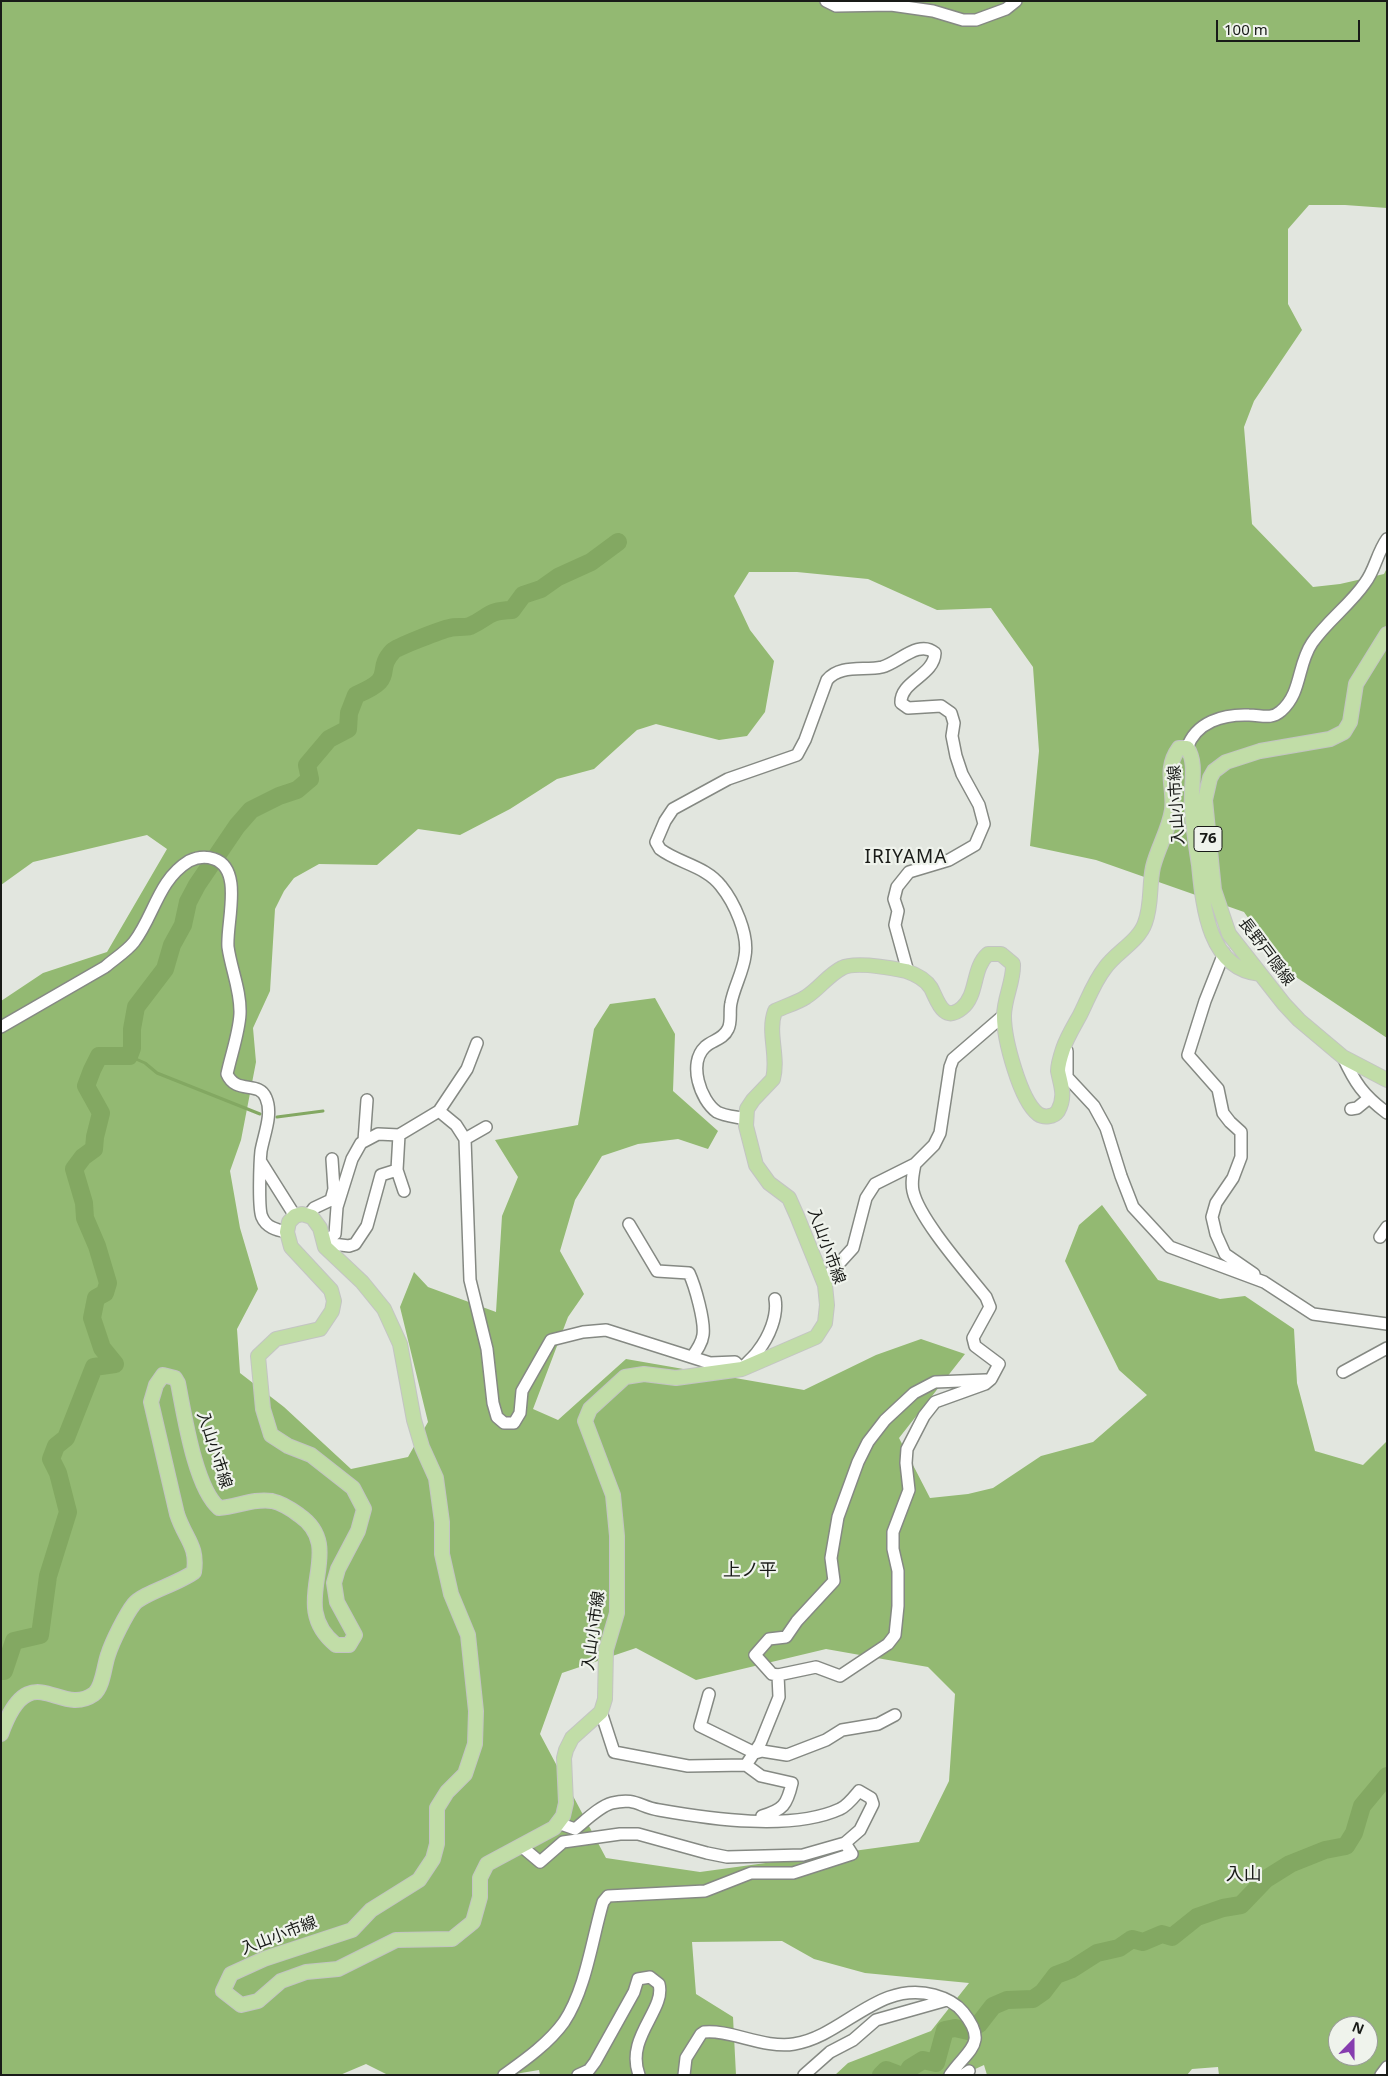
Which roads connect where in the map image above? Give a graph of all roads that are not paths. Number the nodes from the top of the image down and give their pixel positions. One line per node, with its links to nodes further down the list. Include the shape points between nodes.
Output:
1 (826, 1): 2 (street, via 836,6 891,5 963,20 976,20 1006,9)
2 (1016, 1)
3 (1387, 539): 5 (street, via 1365,584 1312,644 1289,704 1270,717 1234,715 1208,723 1191,736)
4 (1387, 634): 8 (main road, 長野戸隠線 / 76, via 1356,684 1350,722 1344,732 1330,739 1235,758 1214,771 1207,786 1210,863 1216,901 1228,934)
5 (1187, 748): 6 (main road, 入山小市線, via 1192,756 1192,807 1204,906 1210,932); 12 (main road, 入山小市線, via 1179,748 1173,756 1169,781 1170,823 1152,869 1145,925 1105,967)
6 (1224, 953): 8 (main road, 入山小市線, via 1245,973); 35 (street, via 1188,1055 1218,1089 1223,1113 1241,1132 1241,1157 1212,1217 1216,1234 1225,1254)
7 (908, 972): 9 (main road, 入山小市線, via 931,987 938,1006 946,1012 954,1012 970,998 983,959 988,954 1002,954 1013,964); 20 (main road, 入山小市線, via 871,965 843,967 806,997 775,1011 771,1022 775,1052 773,1080 753,1100 747,1109); 20 (street, via 896,925 898,911 894,899 897,887 909,872 949,860 975,845 984,824 979,805 959,765 951,712 941,706 908,708 901,703 904,691 926,672 934,660 935,653 927,649 916,650 883,667 834,673 827,680 797,755 708,788 674,809 658,836 656,842 660,849 704,872 722,887 744,935 745,957 731,1004 730,1026 721,1038 704,1047 698,1068 699,1084 718,1112)
8 (1260, 974): 13 (main road, 長野戸隠線 / 76, via 1299,1020)
9 (1004, 1016): 12 (main road, 入山小市線, via 1016,1072 1030,1108 1041,1116 1057,1113 1063,1099 1058,1069); 27 (street, via 954,1059 940,1132 934,1145)
10 (1, 1027): 26 (street, via 105,967 120,955 133,943 158,896 178,869 202,857 218,860 224,864 230,878 228,946 240,1014 227,1074 230,1081 257,1088 266,1096 269,1114)
11 (477, 1043): 18 (street, via 467,1070)
12 (1063, 1048): 35 (street, via 1067,1050 1067,1077 1094,1106 1106,1128 1133,1206 1170,1247)
13 (1343, 1057): 14 (main road, 長野戸隠線 / 76); 15 (street, via 1353,1080)
14 (1387, 1080)
15 (1368, 1099): 17 (street); 19 (street)
16 (368, 1100): 24 (street)
17 (1351, 1109)
18 (438, 1111): 22 (street); 23 (street, via 456,1125)
19 (1387, 1113)
20 (746, 1119): 34 (main road, 入山小市線, via 756,1165 769,1183 789,1198)
21 (486, 1127): 23 (street)
22 (399, 1136): 24 (street, via 378,1134); 28 (street)
23 (465, 1139): 39 (street, via 470,1280 487,1349 493,1403 504,1423 514,1422 520,1413 522,1391 551,1340 606,1330)
24 (364, 1141): 33 (street, via 352,1159 337,1207 335,1234)
25 (332, 1159): 30 (street, via 334,1189 331,1200)
26 (261, 1162): 30 (street); 32 (street, via 261,1216 270,1228)
27 (915, 1164): 34 (street, via 880,1180 870,1190 853,1248); 42 (street, via 912,1179 917,1200 990,1307 973,1338 975,1346 999,1364)
28 (397, 1170): 29 (street); 33 (street, via 381,1175 366,1226 355,1244)
29 (404, 1191)
30 (302, 1216): 32 (main road, via 289,1222); 33 (main road, 入山小市線, via 312,1217 320,1228)
31 (629, 1224): 39 (street, via 657,1271 689,1272 704,1334)
32 (286, 1232): 47 (main road, 入山小市線, via 291,1247 332,1290 334,1301 332,1311 320,1329 276,1339 258,1356 263,1409 271,1435 311,1455 354,1488 364,1509 358,1532 334,1583 337,1602 355,1634 354,1640 350,1645 336,1645 322,1630 315,1612 321,1547 317,1531 310,1523 274,1501 255,1500 224,1508 213,1503 185,1425 178,1383 175,1378 163,1375 156,1384 151,1402 177,1514 194,1547 194,1572 134,1604 114,1641 96,1692 76,1700 38,1692 23,1695 9,1713)
33 (324, 1243): 53 (main road, 入山小市線, via 384,1309 400,1344 414,1420 436,1478 445,1570 468,1635 475,1702 475,1744 465,1774 437,1808 437,1844 433,1859 419,1880 371,1910 352,1930 264,1959 231,1974 223,1991 241,2005 258,2001 281,1981 306,1972 338,1969 396,1940 452,1939 473,1922 480,1897 480,1878 487,1864)
34 (823, 1281): 40 (main road, 入山小市線, via 827,1304 822,1331 816,1337)
35 (1264, 1282): 37 (street, via 1313,1314)
36 (775, 1299): 40 (street, via 774,1322 759,1351)
37 (1387, 1324)
38 (1387, 1348): 41 (street)
39 (692, 1357): 40 (street, via 710,1362 735,1362)
40 (742, 1369): 45 (main road, 入山小市線, via 676,1378 644,1374 625,1377 590,1408 585,1421 613,1495 617,1536 617,1613 606,1650)
41 (1343, 1372)
42 (992, 1379): 43 (street, via 936,1382 914,1393 885,1420 868,1442 838,1517 831,1558 834,1581 786,1637 769,1640 756,1655 772,1674); 43 (street, via 935,1402 907,1449 910,1490 893,1532 898,1606 894,1635 888,1644 840,1676 816,1667)
43 (778, 1675): 48 (street, via 779,1697)
44 (709, 1694): 48 (street, via 700,1726)
45 (601, 1712): 49 (street, via 614,1752 688,1766); 51 (main road, via 572,1738 566,1750 566,1803)
46 (895, 1715): 48 (street, via 878,1724 842,1730 787,1755)
47 (1, 1734)
48 (755, 1753): 49 (street)
49 (746, 1765): 50 (street, via 761,1776 792,1783 788,1802 773,1814)
50 (758, 1820): 51 (street, via 657,1810 634,1801 610,1803 575,1829); 52 (street, via 806,1820 842,1808 859,1792 871,1798 873,1804 860,1830)
51 (558, 1823): 53 (main road, 入山小市線)
52 (845, 1842): 53 (street, via 803,1855 727,1857 638,1834 620,1834 563,1842 540,1862); 56 (street, via 852,1854 793,1873 752,1873 705,1891 608,1896 603,1902 574,2005 564,2022 541,2046)
53 (521, 1846)
54 (947, 2000): 59 (street, via 924,1993 888,1996 814,2038 795,2044 780,2045 704,2032 686,2058); 60 (street, via 876,2020); 61 (street, via 956,2004 974,2026 974,2046)
55 (1387, 2067): 62 (street)
56 (504, 2075)
57 (578, 2075): 58 (street, via 596,2062 638,1979 650,1977 658,1984 660,1998 647,2020 638,2046 636,2061)
58 (639, 2075)
59 (684, 2075)
60 (804, 2075)
61 (950, 2075)
62 (1381, 2075)

